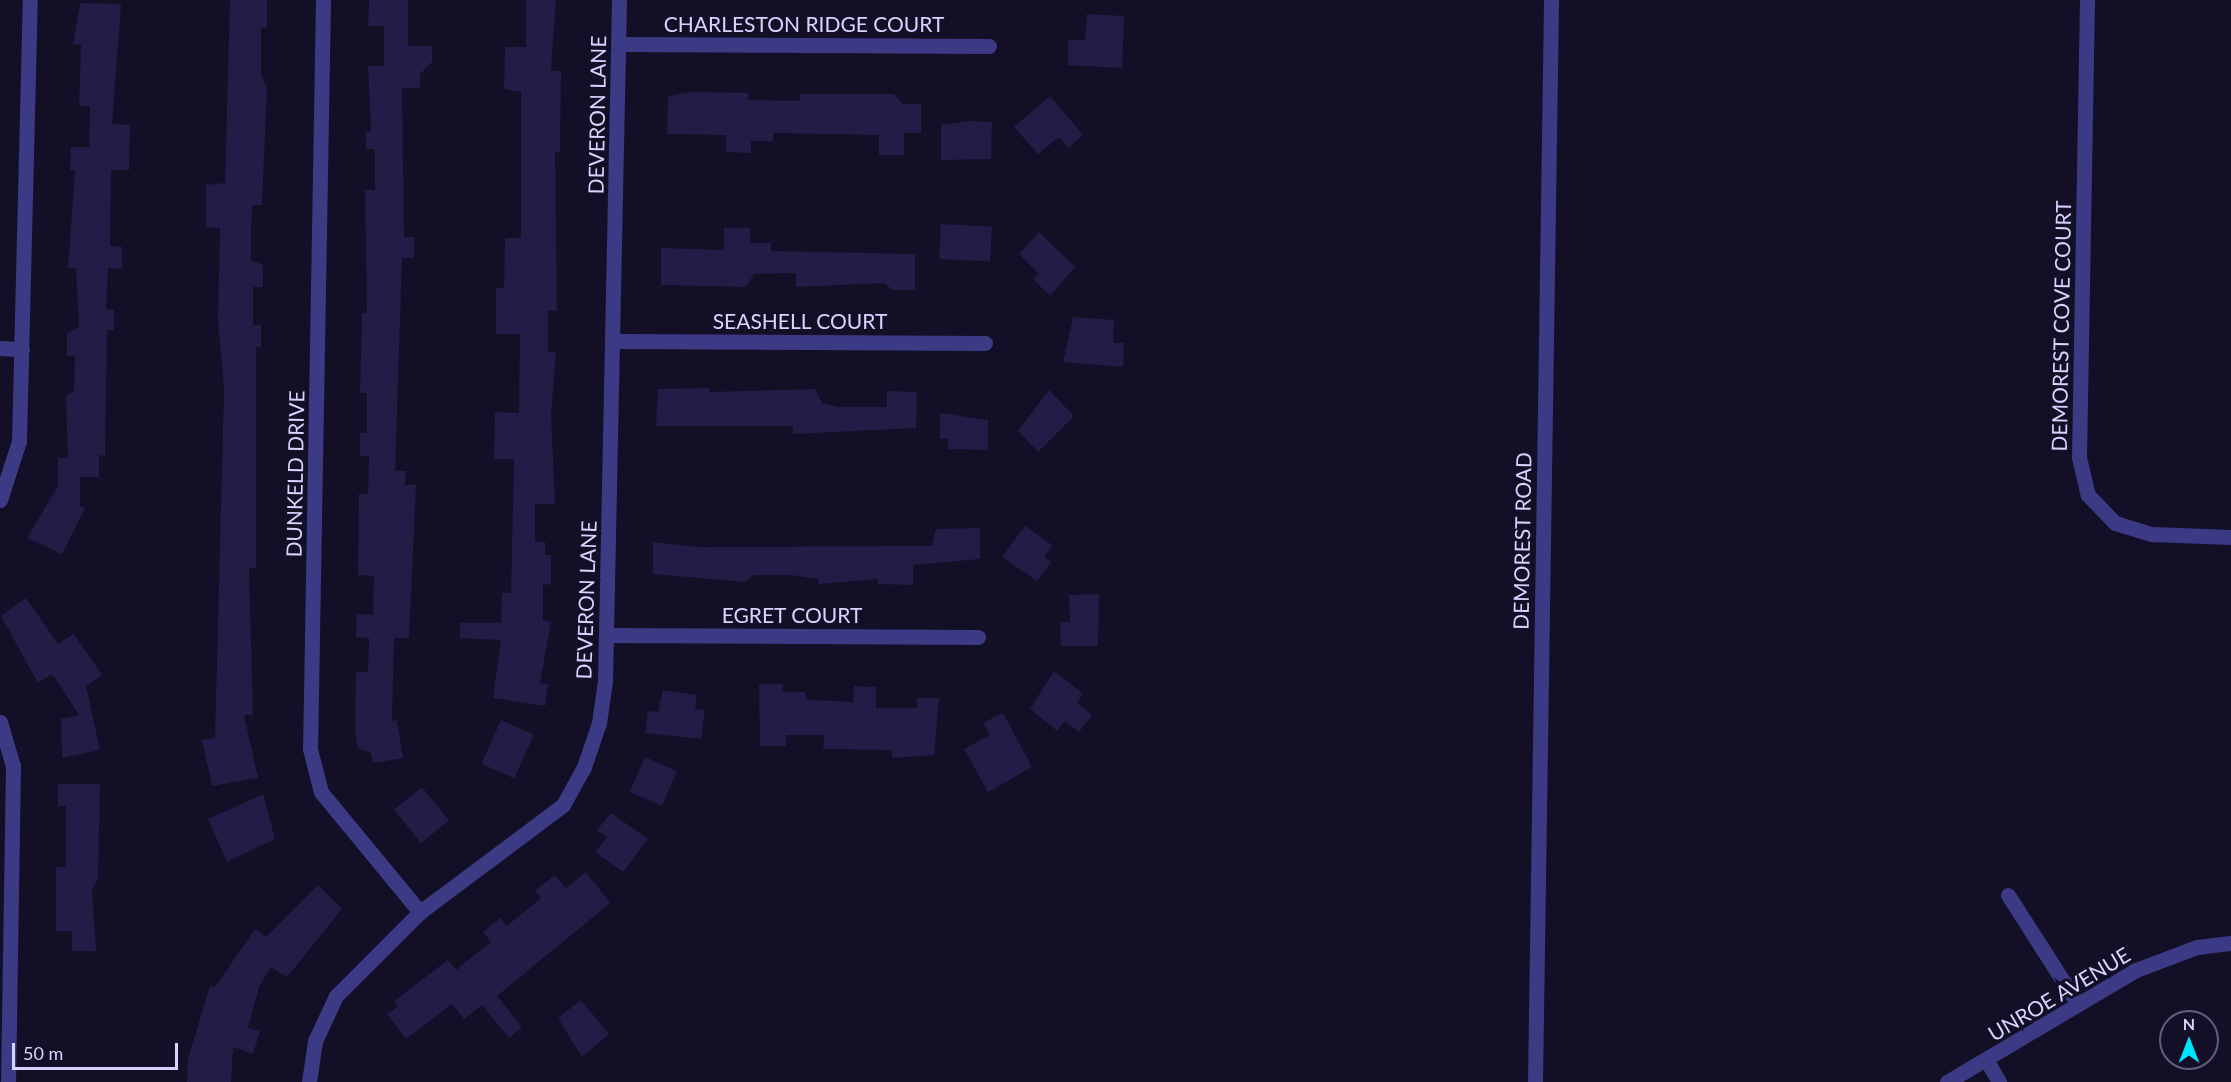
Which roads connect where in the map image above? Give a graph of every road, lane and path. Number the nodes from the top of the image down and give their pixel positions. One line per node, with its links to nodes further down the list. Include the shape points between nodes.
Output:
1 (30, 0): 11 (street)
2 (323, 0): 18 (street, DUNKELD DRIVE, via 310,748 321,792)
3 (619, 0): 6 (street, DEVERON LANE)
4 (1551, 0): 25 (street, DEMOREST ROAD)
5 (2086, 0): 13 (street, DEMOREST COVE COURT, via 2079,458 2088,495 2115,523 2152,534)
6 (619, 44): 7 (street, CHARLESTON RIDGE COURT); 8 (street, DEVERON LANE)
7 (989, 46)
8 (615, 341): 9 (street, SEASHELL COURT); 14 (street, DEVERON LANE)
9 (985, 343)
10 (0, 348): 11 (street)
11 (22, 349): 12 (street, via 19,441)
12 (0, 500)
13 (2231, 537)
14 (606, 635): 15 (street, EGRET COURT); 18 (street, DEVERON LANE, via 599,723 584,767 563,805)
15 (978, 637)
16 (0, 722): 19 (street, via 13,766)
17 (2008, 895): 21 (street)
18 (420, 912): 24 (street, DEVERON LANE, via 336,996 318,1030)
19 (6, 933): 23 (street)
20 (2231, 943): 21 (street, UNROE AVENUE, via 2167,957)
21 (2077, 1003): 22 (street, UNROE AVENUE)
22 (1987, 1061): 26 (street, UNROE AVENUE); 27 (street)
23 (8, 1082)
24 (309, 1082)
25 (1535, 1082)
26 (1947, 1082)
27 (1999, 1082)

